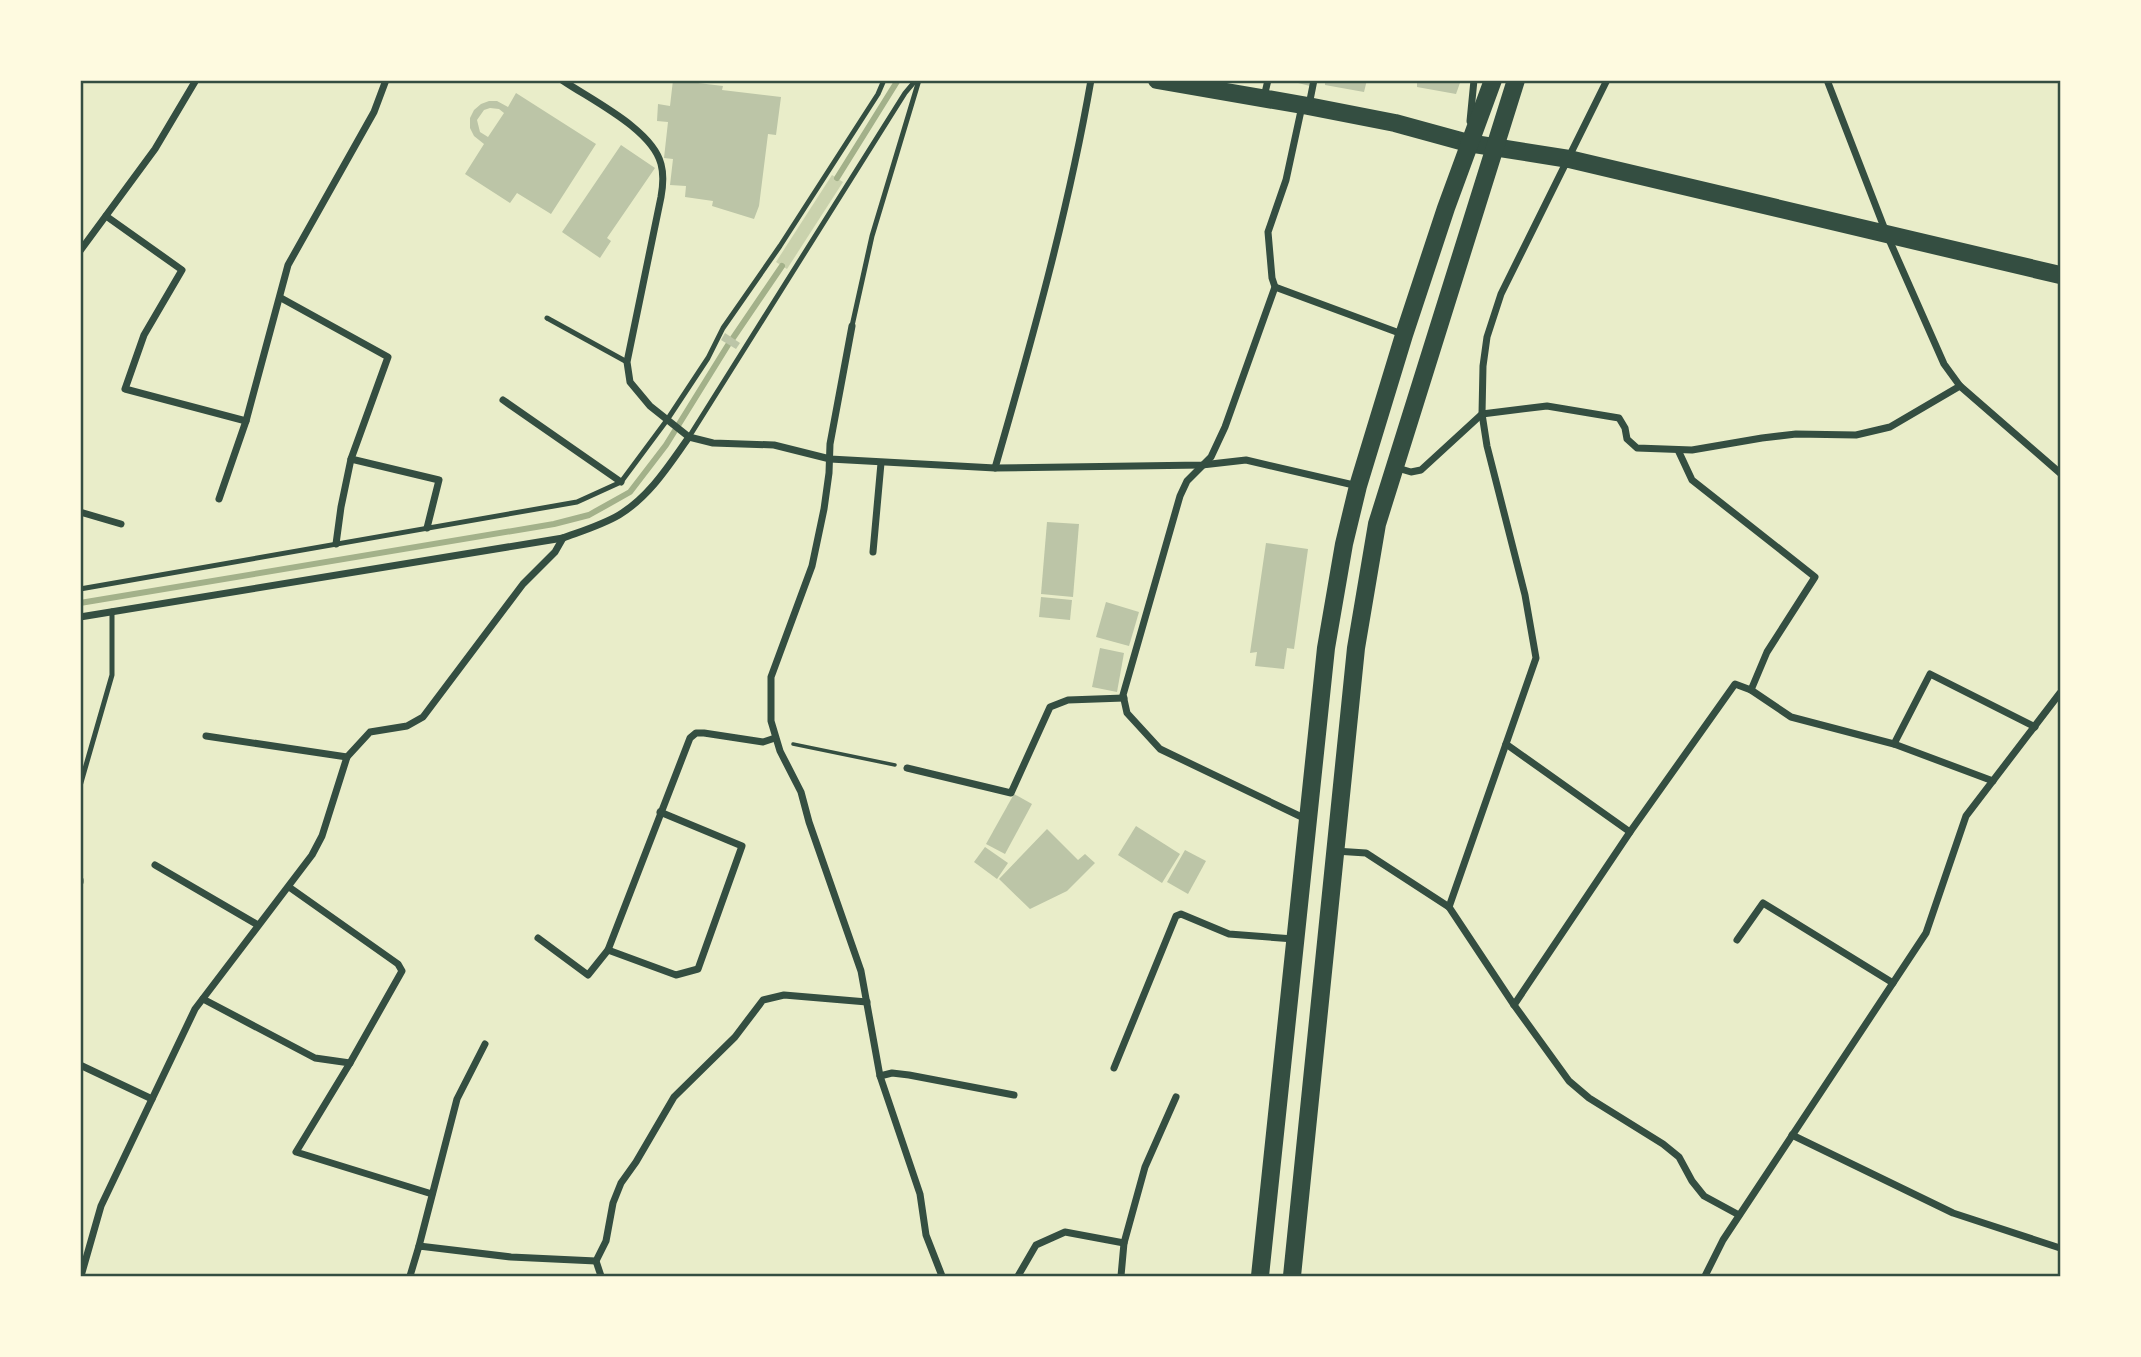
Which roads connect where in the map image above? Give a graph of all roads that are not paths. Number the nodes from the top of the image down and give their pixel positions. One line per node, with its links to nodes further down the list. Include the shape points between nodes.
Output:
1 (196, 80): 19 (street, via 155,149)
2 (386, 80): 24 (street, via 374,112 288,265)
3 (562, 80): 28 (street, via 634,128 661,163 661,197)
4 (884, 80): 33 (lane, via 723,328)
5 (918, 80): 26 (lane, via 872,236); 34 (lane, via 905,93)
6 (1091, 80): 41 (street, via 1062,228)
7 (1157, 80): 14 (main road)
8 (1314, 80): 15 (street)
9 (1474, 80): 16 (street)
10 (1493, 80): 16 (main road)
11 (1516, 80): 17 (main road)
12 (1607, 80): 18 (street)
13 (1827, 80): 20 (street)
14 (1266, 89): 15 (main road)
15 (1305, 105): 16 (main road); 23 (street, via 1268,232)
16 (1468, 143): 17 (main road); 27 (main road)
17 (1495, 148): 18 (main road); 40 (main road)
18 (1569, 159): 20 (main road); 31 (street, via 1494,313 1483,366)
19 (106, 215): 21 (street); 32 (street, via 182,270 144,335 125,388)
20 (1887, 235): 22 (main road); 29 (street, via 1944,364)
21 (80, 251)
22 (2060, 275)
23 (1275, 287): 27 (street); 39 (street, via 1225,427 1211,457)
24 (281, 298): 32 (street); 36 (street, via 388,357)
25 (547, 318): 28 (lane)
26 (852, 326): 37 (street)
27 (1404, 335): 44 (main road)
28 (627, 362): 33 (street, via 637,393)
29 (1960, 386): 35 (street, via 1890,427 1856,435 1796,434); 42 (street)
30 (503, 400): 43 (street)
31 (1482, 414): 35 (street, via 1547,405 1587,411 1619,418 1627,439 1637,448); 40 (street, via 1421,470); 61 (street, via 1536,658)
32 (246, 421): 45 (street)
33 (669, 421): 34 (street); 43 (lane)
34 (689, 437): 37 (street, via 713,443 774,445); 49 (street, via 634,504)
35 (1678, 450): 55 (street, via 1692,480 1815,577 1767,652)
36 (351, 459): 48 (street, via 439,480); 50 (street)
37 (830, 459): 38 (street); 60 (street, via 812,566 771,677)
38 (881, 463): 41 (street); 51 (street)
39 (1202, 465): 41 (street); 44 (street, via 1246,460); 57 (street, via 1180,496)
40 (1394, 467): 70 (main road, via 1364,594)
41 (995, 468)
42 (2060, 473)
43 (621, 482): 48 (lane, via 577,502)
44 (1358, 486): 68 (main road, via 1326,648)
45 (219, 499)
46 (80, 512): 47 (street)
47 (121, 524)
48 (427, 528): 50 (lane)
49 (563, 538): 53 (street); 63 (street, via 423,717 407,726 370,732)
50 (336, 544): 52 (lane)
51 (873, 552)
52 (80, 589)
53 (112, 611): 54 (street); 66 (lane, via 112,674)
54 (80, 617)
55 (1751, 691): 62 (street, via 1791,717); 69 (street, via 1735,684)
56 (2060, 693): 58 (street)
57 (1124, 698): 64 (street, via 1068,700 1050,707 1011,793); 68 (street, via 1127,713 1160,749)
58 (2035, 727): 62 (street, via 1930,674); 65 (street)
59 (206, 736): 63 (street)
60 (775, 738): 67 (street, via 763,742 696,733 684,750); 81 (street, via 801,792 861,971)
61 (1506, 744): 69 (street); 73 (street)
62 (1894, 744): 65 (street)
63 (347, 757): 72 (street, via 322,836)
64 (907, 768)
65 (1993, 781): 79 (street, via 1966,816 1926,933)
66 (80, 786)
67 (660, 812): 78 (street); 78 (street, via 741,846 698,968 676,975)
68 (1308, 820): 76 (main road)
69 (1630, 832): 82 (street)
70 (1334, 851): 73 (street, via 1366,853); 105 (main road)
71 (155, 865): 74 (street)
72 (289, 887): 74 (street); 84 (street, via 402,971)
73 (1449, 907): 82 (street)
74 (258, 925): 80 (street)
75 (538, 937): 78 (street, via 588,975)
76 (1294, 939): 86 (street, via 1241,936 1176,916); 104 (main road)
77 (1737, 940): 79 (street, via 1763,902)
78 (608, 950)
79 (1892, 983): 91 (street)
80 (203, 999): 84 (street, via 316,1058); 90 (street)
81 (867, 1002): 87 (street); 97 (street, via 784,995 763,1000 662,1116 621,1183)
82 (1514, 1005): 93 (street, via 1569,1081 1663,1144 1679,1157 1704,1196)
83 (485, 1044): 92 (street, via 457,1099)
84 (350, 1063): 92 (street, via 296,1152)
85 (80, 1065): 90 (street)
86 (1114, 1068)
87 (880, 1076): 88 (street, via 909,1075); 101 (street)
88 (1014, 1094)
89 (1176, 1097): 94 (street, via 1145,1167)
90 (152, 1099): 98 (street, via 101,1206)
91 (1792, 1135): 93 (street); 96 (street, via 1952,1213)
92 (432, 1194): 95 (street)
93 (1739, 1216): 106 (street)
94 (1124, 1243): 102 (street, via 1065,1232 1035,1245); 103 (street)
95 (419, 1246): 97 (street); 99 (street)
96 (2060, 1248)
97 (596, 1261): 100 (street)
98 (81, 1276)
99 (410, 1276)
100 (601, 1276)
101 (942, 1276)
102 (1018, 1276)
103 (1121, 1276)
104 (1260, 1276)
105 (1292, 1276)
106 (1705, 1276)

